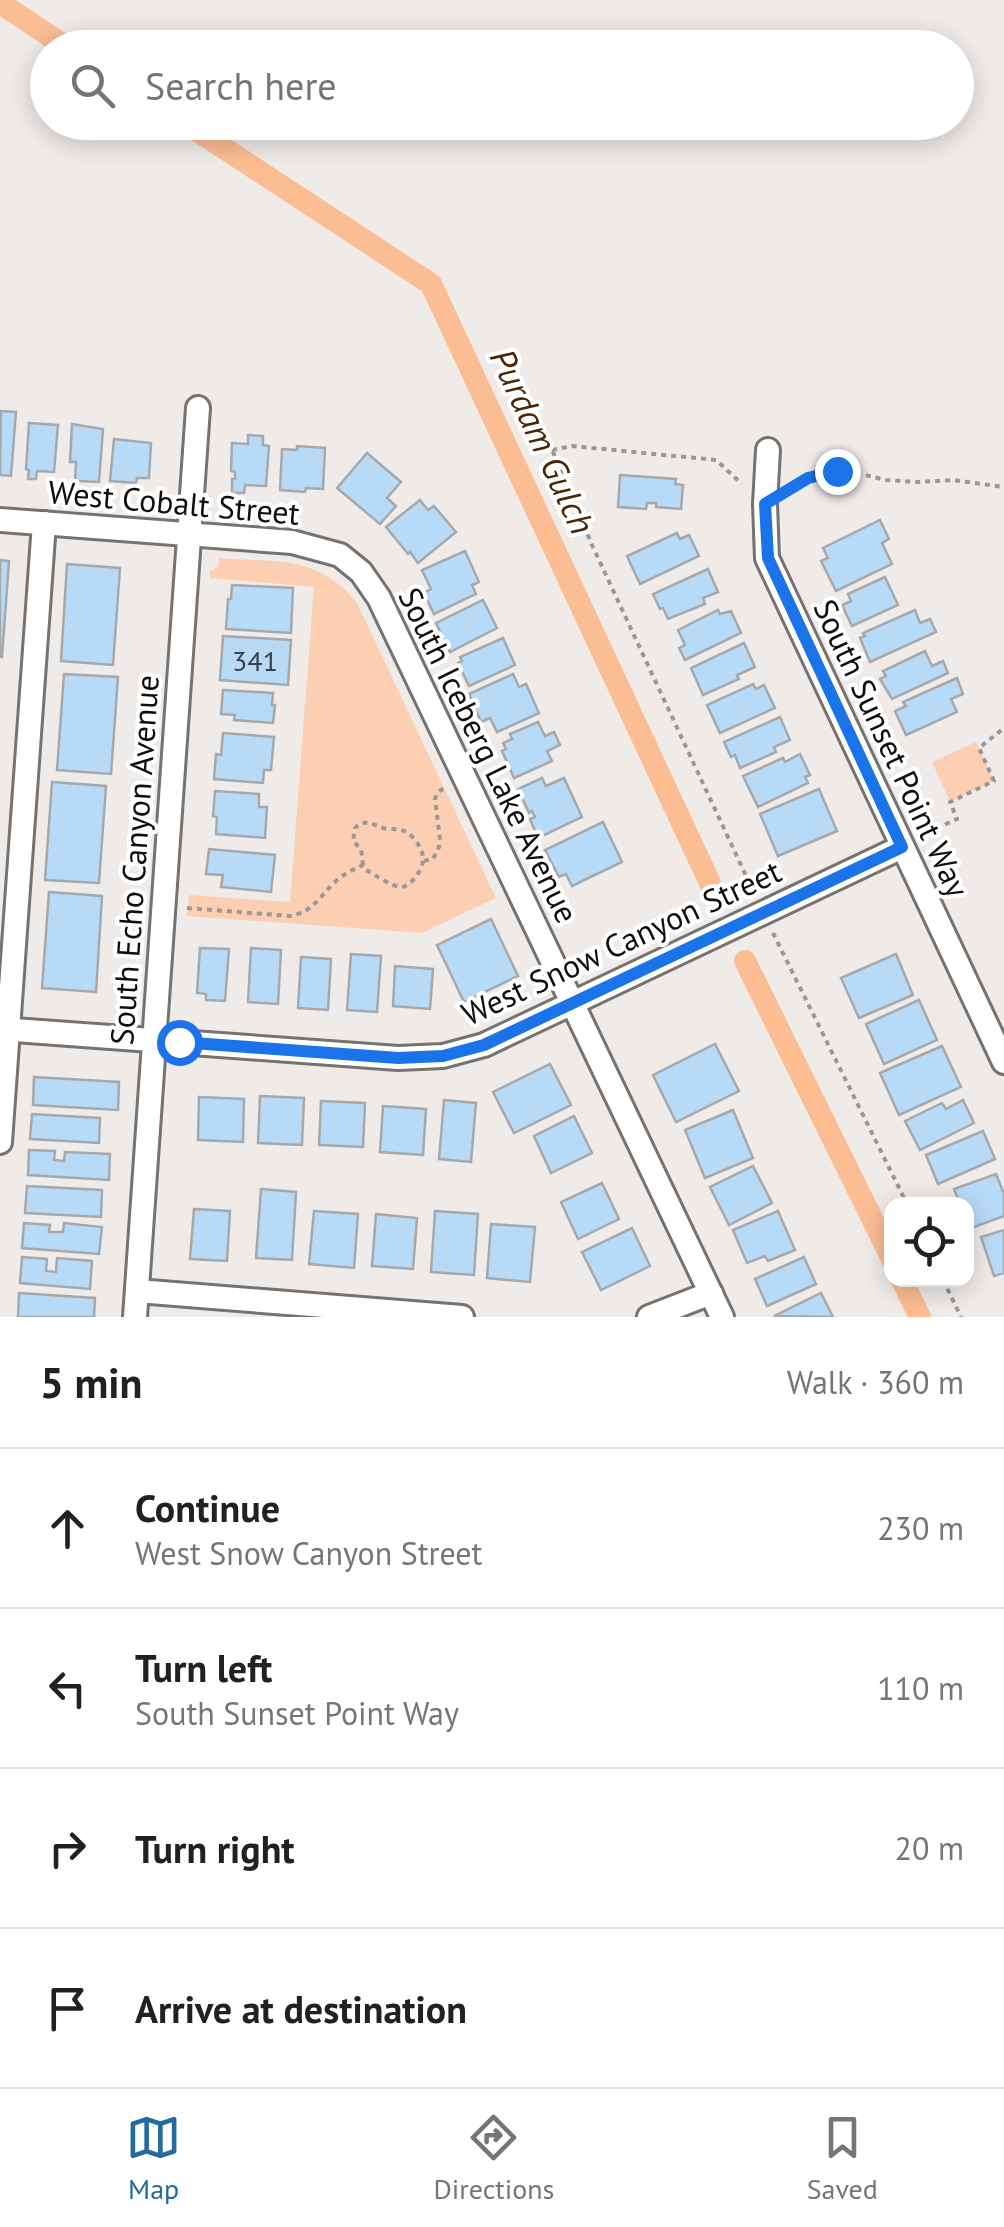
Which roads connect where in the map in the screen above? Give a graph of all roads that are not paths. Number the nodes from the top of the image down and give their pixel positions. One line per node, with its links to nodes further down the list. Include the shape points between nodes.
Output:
1 (198, 408): 5 (street, South Echo Canyon Avenue)
2 (768, 450): 7 (street, South Sunset Point Way, via 768,558)
3 (0, 520): 4 (street, West Cobalt Street)
4 (44, 523): 5 (street, West Cobalt Street); 9 (street)
5 (189, 534): 6 (street, West Cobalt Street, via 292,542); 10 (street, South Echo Canyon Avenue)
6 (340, 555): 8 (street, South Iceberg Lake Avenue, via 379,598)
7 (902, 847): 8 (street, West Snow Canyon Street); 11 (street, South Sunset Point Way)
8 (572, 1003): 10 (street, West Snow Canyon Street, via 484,1045 443,1056); 14 (street, South Iceberg Lake Avenue)
9 (4, 1030): 10 (street, West Snow Canyon Street); 12 (street)
10 (154, 1040): 13 (street, South Echo Canyon Avenue)
11 (1004, 1062)
12 (0, 1142)
13 (136, 1291): 15 (street, South Echo Canyon Avenue); 16 (street)
14 (710, 1293): 17 (street); 18 (street, South Iceberg Lake Avenue)
15 (135, 1317)
16 (462, 1317)
17 (649, 1317)
18 (722, 1317)

